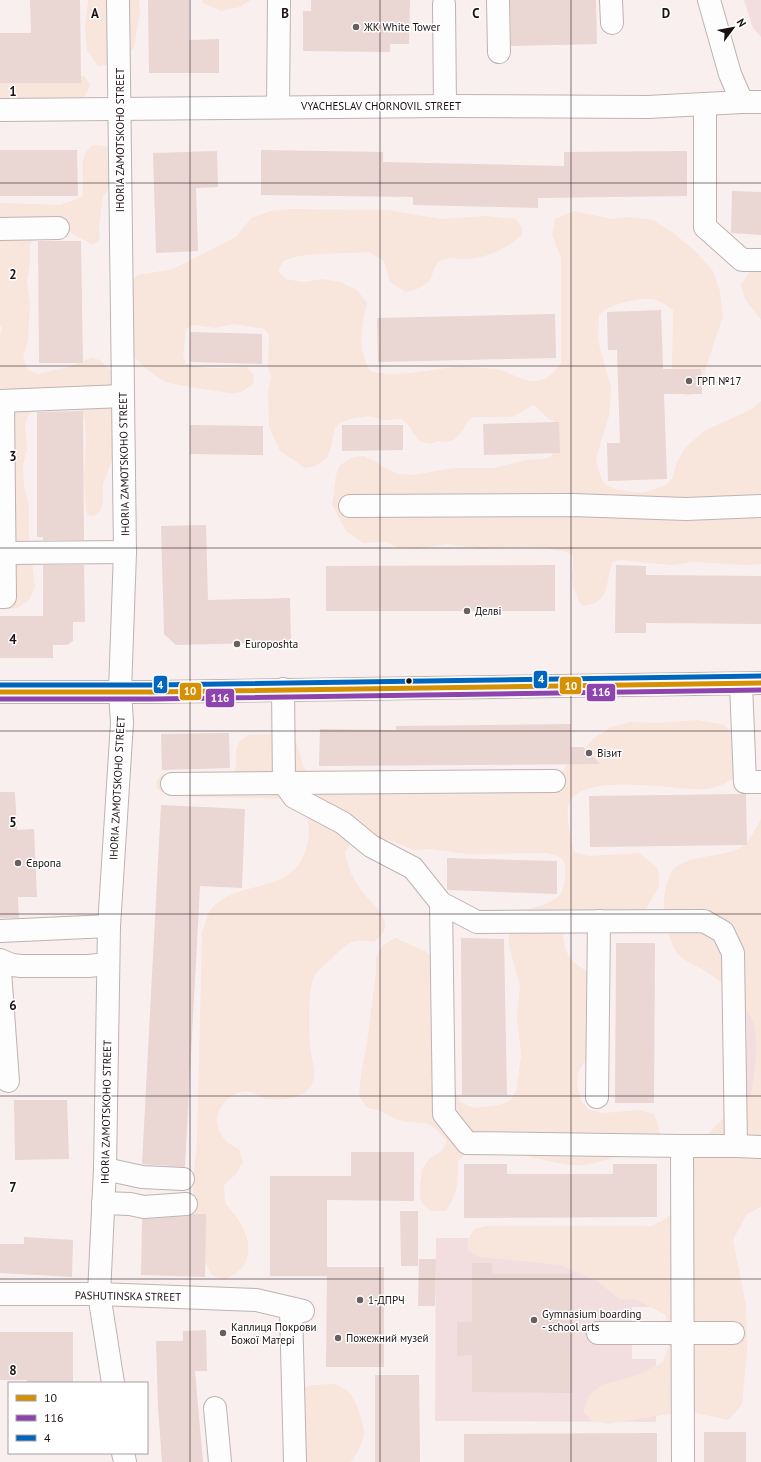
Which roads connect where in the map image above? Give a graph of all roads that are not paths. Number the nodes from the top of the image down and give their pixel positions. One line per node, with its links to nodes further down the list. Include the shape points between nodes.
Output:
1 (118, 0): 13 (street, IHORIA ZAMOTSKOHO STREET)
2 (279, 0): 12 (street)
3 (498, 0): 8 (street)
4 (611, 0): 7 (street)
5 (709, 0): 9 (street, via 730,74)
6 (444, 4): 11 (street)
7 (612, 24)
8 (499, 52)
9 (751, 102): 10 (street, VYACHESLAV CHORNOVIL STREET)
10 (705, 104): 11 (street, VYACHESLAV CHORNOVIL STREET, via 648,107); 17 (street, via 705,227 742,260)
11 (445, 106): 12 (street, VYACHESLAV CHORNOVIL STREET)
12 (278, 107): 13 (street, VYACHESLAV CHORNOVIL STREET)
13 (120, 108): 14 (street, VYACHESLAV CHORNOVIL STREET); 18 (street, IHORIA ZAMOTSKOHO STREET)
14 (0, 110)
15 (58, 228): 16 (street)
16 (0, 229)
17 (761, 260)
18 (123, 396): 19 (street); 22 (street, IHORIA ZAMOTSKOHO STREET)
19 (2, 401): 23 (street)
20 (350, 506): 21 (street, via 572,505 686,509)
21 (761, 506)
22 (125, 552): 23 (street); 27 (street, IHORIA ZAMOTSKOHO STREET)
23 (5, 553): 24 (street, via 5,597)
24 (0, 597)
25 (751, 684): 26 (street); 30 (street, via 745,782)
26 (283, 689): 27 (street); 32 (street)
27 (120, 691): 28 (street); 35 (street, IHORIA ZAMOTSKOHO STREET, via 122,723)
28 (0, 692)
29 (554, 781): 32 (street)
30 (761, 782)
31 (172, 784): 32 (street)
32 (284, 784): 33 (street, via 294,798 344,823 371,846 412,868)
33 (441, 904): 34 (street, via 477,922); 42 (street, via 444,1114 467,1143)
34 (599, 921): 41 (street); 43 (street, via 704,921 723,932 733,954)
35 (109, 926): 36 (street); 38 (street, IHORIA ZAMOTSKOHO STREET)
36 (0, 931)
37 (0, 960): 38 (street, via 21,966)
38 (108, 964): 45 (street, IHORIA ZAMOTSKOHO STREET)
39 (0, 971): 40 (street)
40 (8, 1081)
41 (597, 1097)
42 (682, 1146): 43 (street); 52 (street)
43 (736, 1146): 44 (street)
44 (761, 1147)
45 (105, 1169): 46 (street, via 142,1177); 47 (street, IHORIA ZAMOTSKOHO STREET)
46 (183, 1179)
47 (103, 1203): 48 (street, via 144,1207); 50 (street, IHORIA ZAMOTSKOHO STREET)
48 (186, 1204)
49 (0, 1294): 50 (street, PASHUTINSKA STREET)
50 (100, 1294): 54 (street, IHORIA ZAMOTSKOHO STREET); 57 (street, PASHUTINSKA STREET, via 256,1300 297,1310)
51 (598, 1333): 52 (street)
52 (682, 1333): 53 (street); 58 (street)
53 (733, 1333)
54 (113, 1382)
55 (215, 1408): 56 (street)
56 (220, 1462)
57 (295, 1462)
58 (683, 1462)

